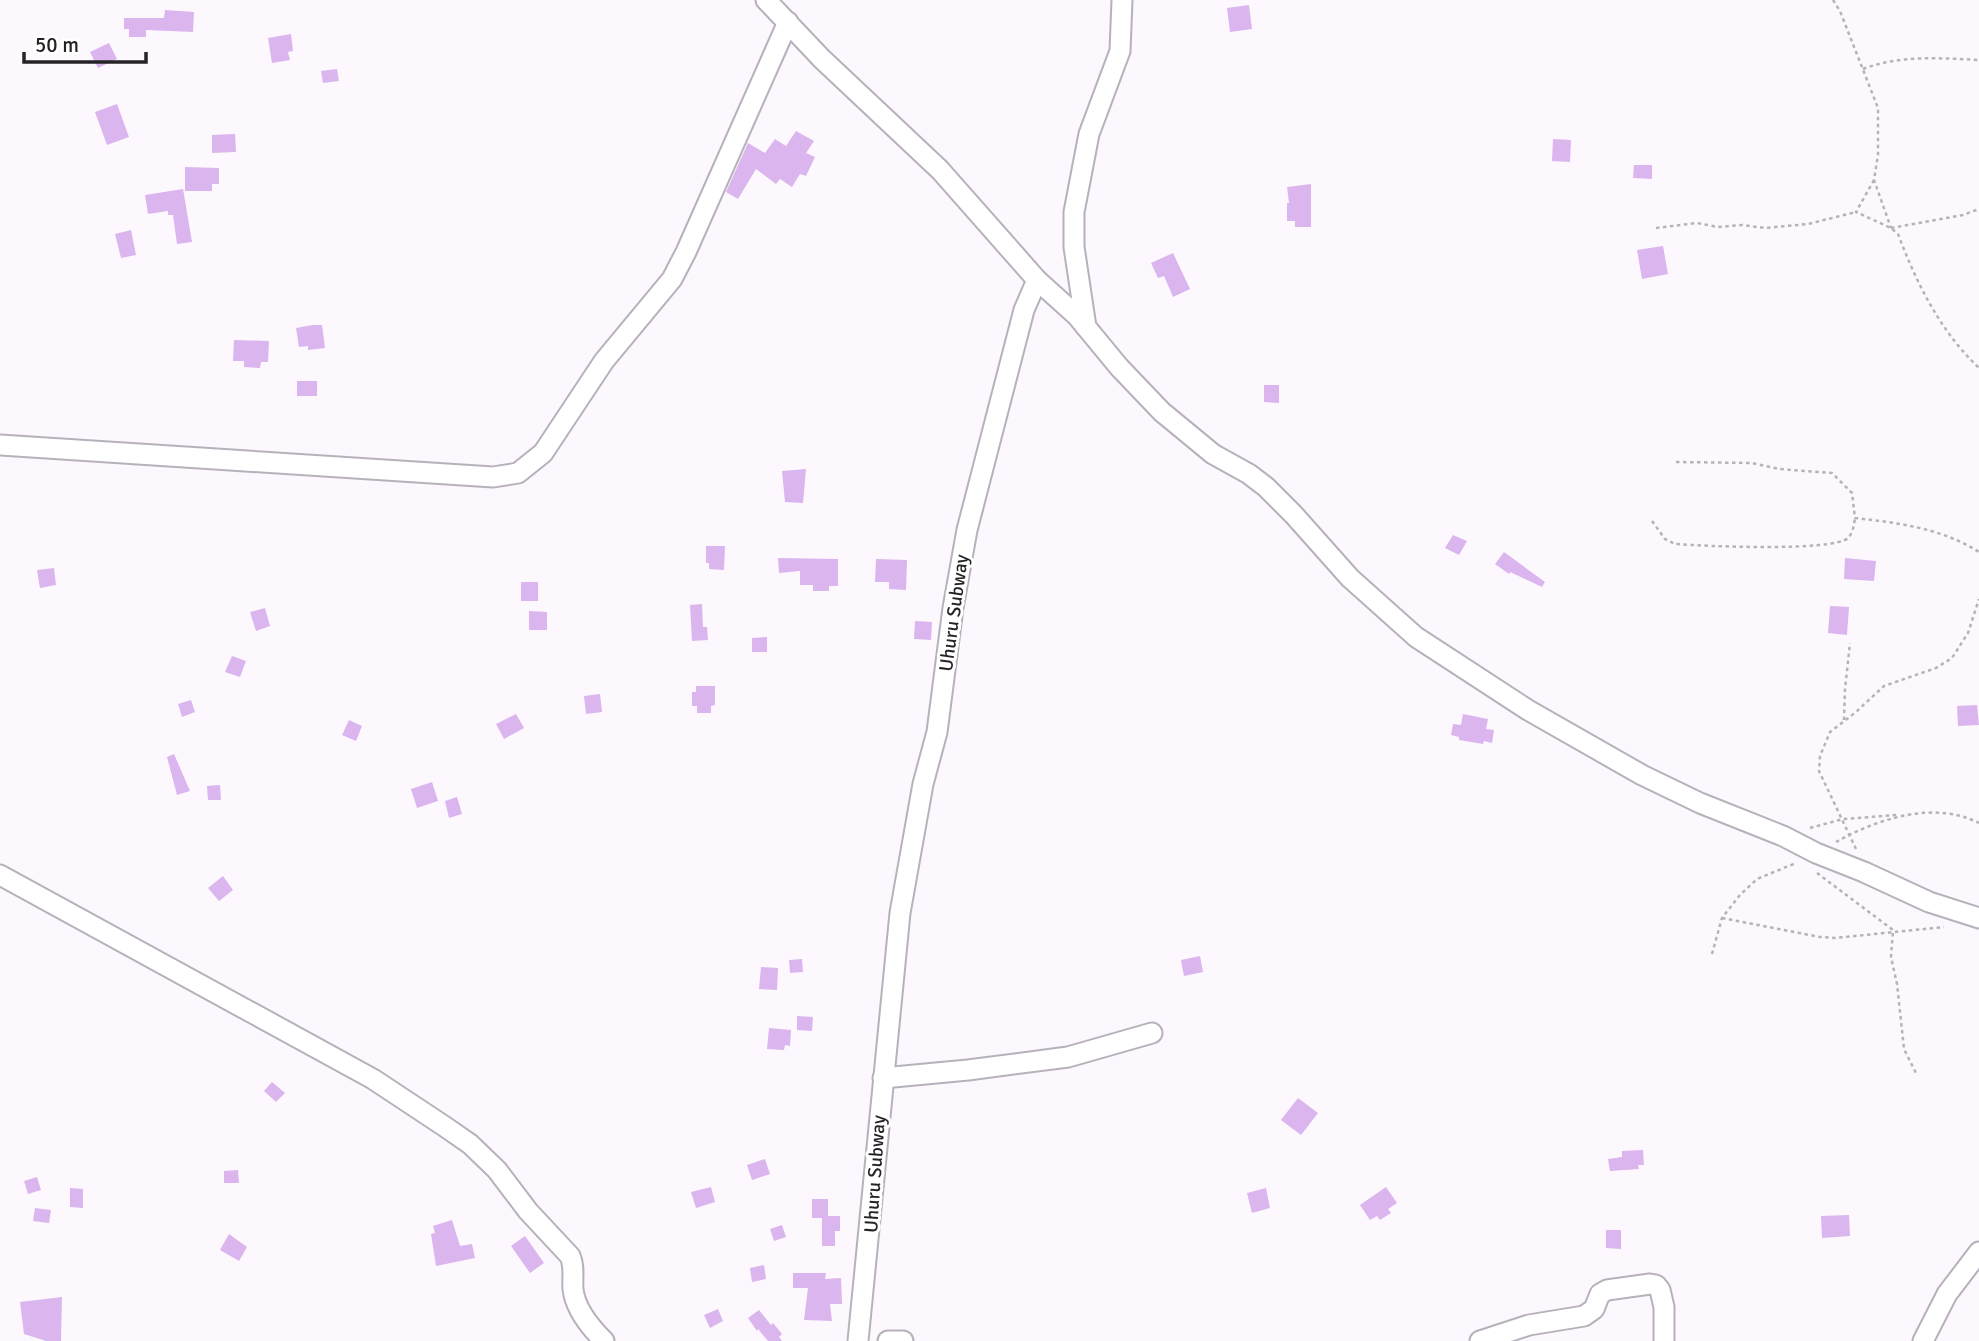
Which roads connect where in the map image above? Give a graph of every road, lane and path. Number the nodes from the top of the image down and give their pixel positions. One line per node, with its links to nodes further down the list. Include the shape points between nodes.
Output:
1 (766, 0): 4 (street)
2 (1122, 0): 13 (street, via 1119,51 1088,134 1074,212 1074,247)
3 (1833, 0): 6 (path)
4 (788, 23): 12 (street, via 940,170); 15 (street, via 679,267 604,361 543,453 518,473 494,477)
5 (1979, 60): 6 (path, via 1895,60)
6 (1863, 69): 7 (path, via 1878,108)
7 (1874, 180): 9 (path); 11 (path)
8 (1979, 209): 11 (path)
9 (1856, 212): 10 (path, via 1808,224 1765,228 1698,223); 11 (path)
10 (1656, 228)
11 (1891, 228): 14 (path, via 1898,234 1930,307)
12 (1037, 280): 13 (street); 38 (street, Uhuru Subway, via 1024,310 967,530 937,732 900,913)
13 (1086, 327): 27 (street, via 1162,412 1213,454 1266,487 1350,578 1416,637 1613,760 1700,803)
14 (1979, 369)
15 (0, 445)
16 (1676, 462): 17 (path, via 1752,463 1832,473 1852,493)
17 (1855, 518): 18 (path, via 1847,539 1807,547 1675,544); 19 (path, via 1947,535)
18 (1651, 521)
19 (1979, 552)
20 (1979, 599): 22 (path, via 1968,633 1952,658 1884,686)
21 (1850, 643): 22 (path)
22 (1844, 720): 24 (path, via 1830,732 1819,771)
23 (1903, 815): 24 (path); 25 (path, via 1937,812); 26 (path)
24 (1843, 820): 26 (path); 27 (path)
25 (1979, 822)
26 (1850, 834): 28 (path)
27 (1783, 836): 28 (street)
28 (1816, 853): 31 (path, via 1757,879); 32 (street, via 1929,902)
29 (0, 875): 40 (street, via 373,1079 470,1144 570,1256 576,1304)
30 (1835, 886): 34 (path)
31 (1722, 918): 34 (path, via 1820,937); 35 (path)
32 (1979, 918)
33 (1950, 927): 34 (path)
34 (1893, 930): 37 (path, via 1891,957 1904,1049)
35 (1712, 954)
36 (1152, 1033): 38 (street, via 1068,1056)
37 (1916, 1073)
38 (883, 1078): 41 (street, Uhuru Subway)
39 (1979, 1252): 46 (street, via 1947,1294)
40 (604, 1341)
41 (858, 1341)
42 (888, 1341): 43 (street)
43 (902, 1341)
44 (1480, 1341): 45 (street, via 1530,1325 1584,1316 1607,1290 1650,1284 1656,1285 1662,1297)
45 (1664, 1341)
46 (1923, 1341)

